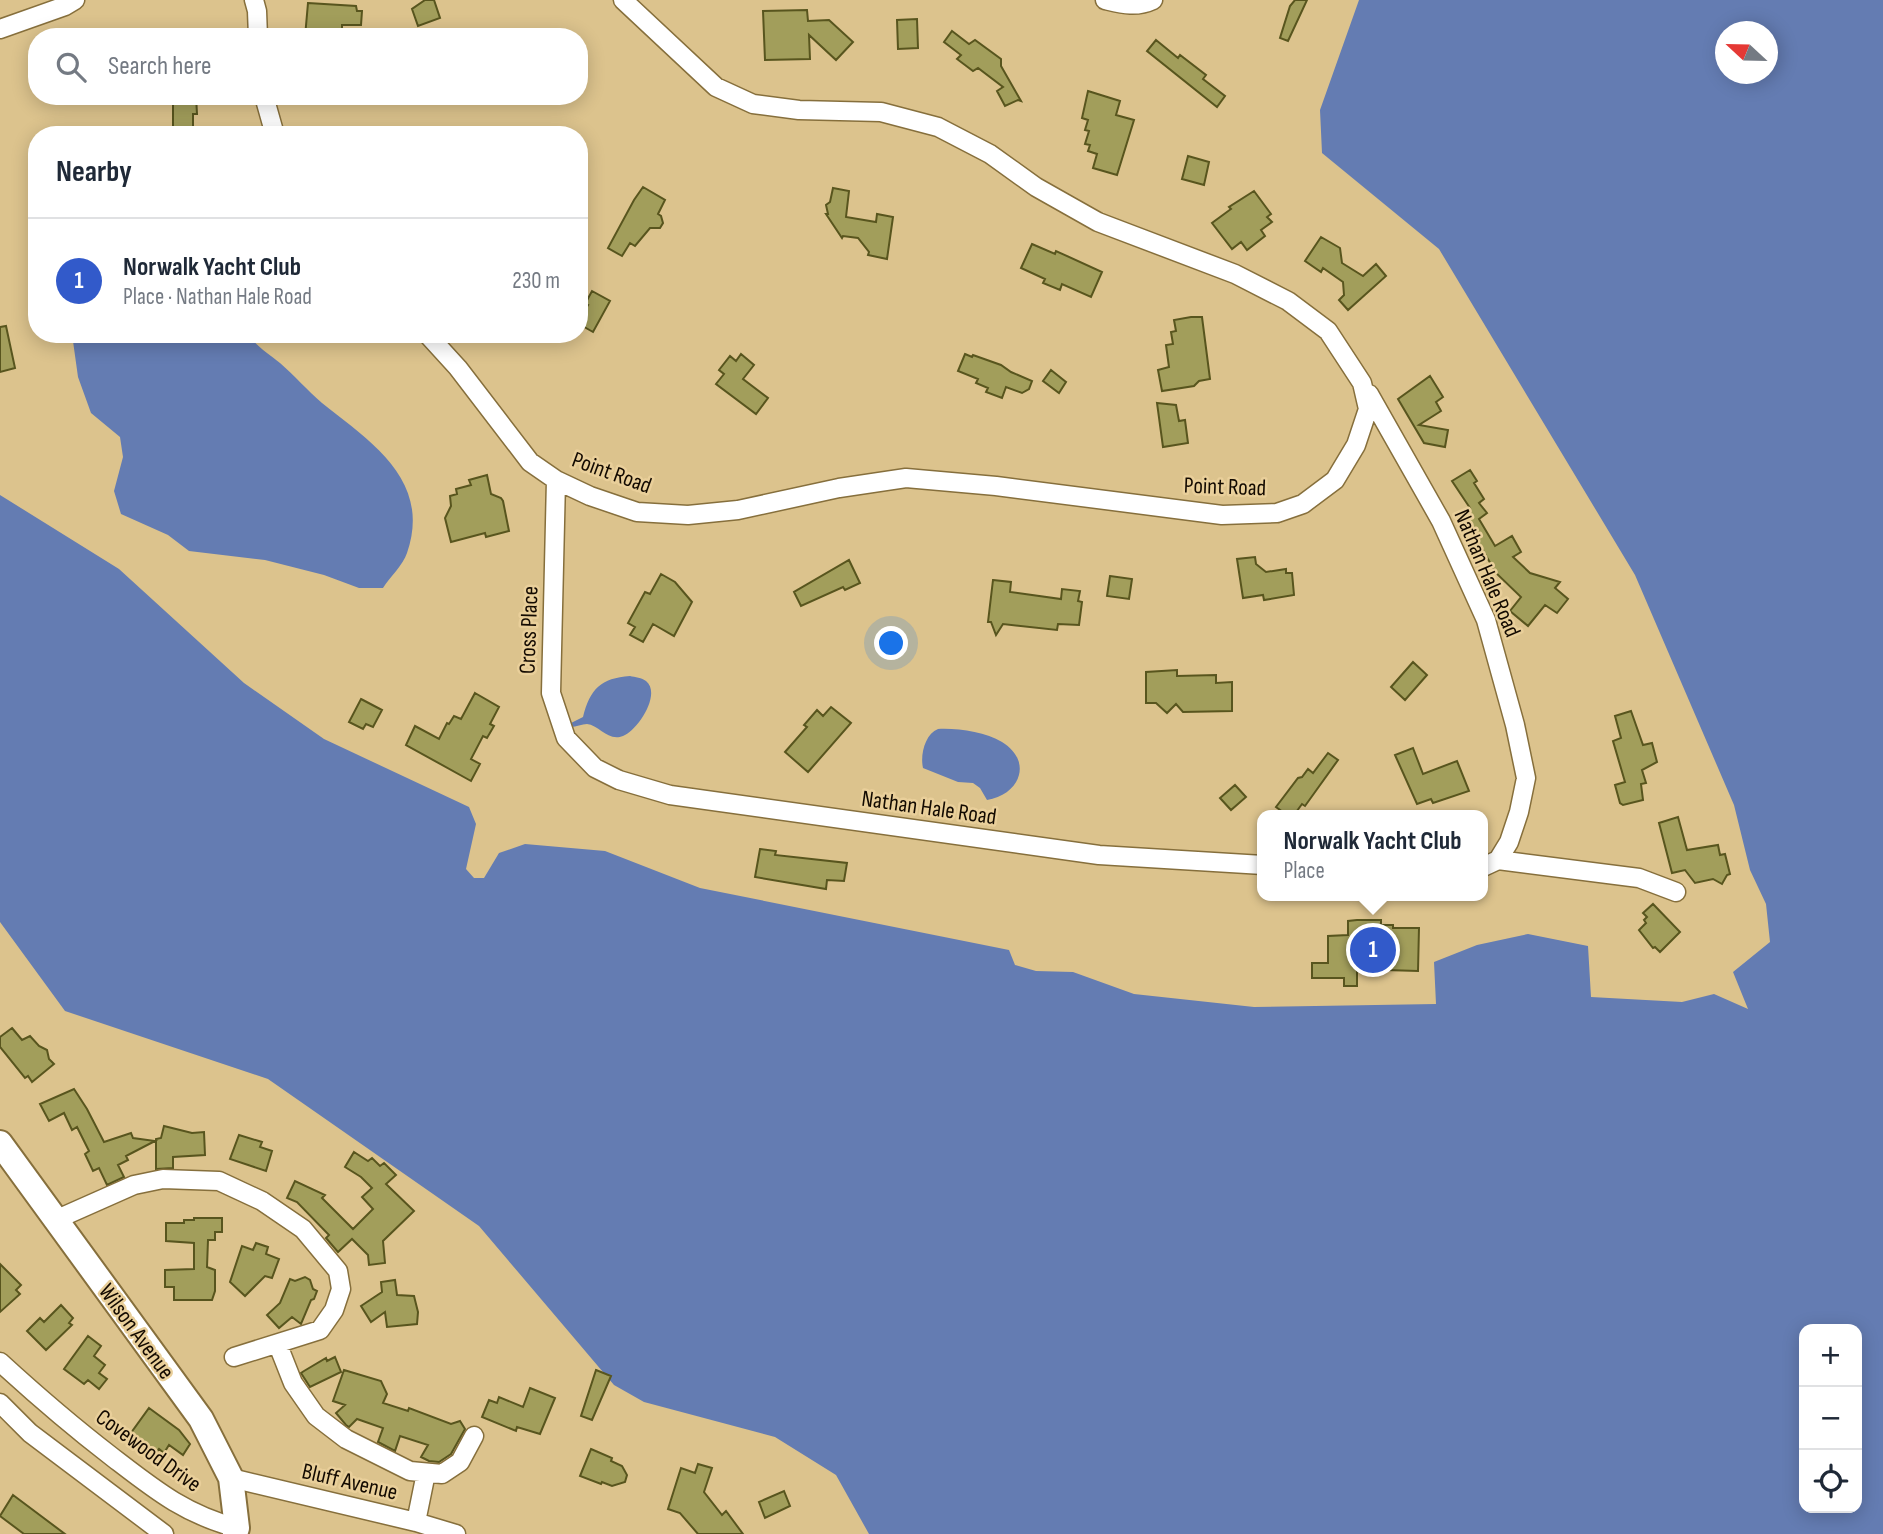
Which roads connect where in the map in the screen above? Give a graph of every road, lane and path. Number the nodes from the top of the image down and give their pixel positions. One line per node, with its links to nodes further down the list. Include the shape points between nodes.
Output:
1 (75, 0): 7 (street)
2 (254, 0): 6 (street)
3 (623, 0): 11 (street, Point Road, via 716,87 753,104 881,112 938,127 1098,222 1235,274 1288,301 1328,331)
4 (1105, 0): 5 (street, via 1123,5)
5 (1153, 0)
6 (258, 28)
7 (0, 29)
8 (267, 105): 9 (street)
9 (272, 126)
10 (435, 343): 12 (street, Point Road, via 530,462)
11 (1362, 383): 12 (street, Point Road, via 1368,409 1356,445 1335,480 1303,504 1277,513 1222,515 906,478 688,516 637,512); 14 (street, Nathan Hale Road, via 1441,521 1486,620 1516,725 1526,778 1520,812 1508,842)
12 (556, 480): 13 (street, Cross Place, via 551,693 566,738)
13 (595, 768): 15 (street, Nathan Hale Road, via 619,780 684,797 1099,855)
14 (1491, 863): 16 (street, via 1639,878)
15 (1257, 865)
16 (1676, 892)
17 (0, 1143): 18 (main road, Wilson Avenue)
18 (55, 1220): 19 (street, via 134,1185 163,1179 219,1181 262,1201 303,1229 338,1271 341,1289 320,1330); 27 (main road, Wilson Avenue, via 201,1419)
19 (278, 1345): 20 (street); 26 (street, via 293,1384 316,1416 346,1439 410,1471)
20 (234, 1357)
21 (0, 1362): 22 (street, Covewood Drive)
22 (40, 1399): 24 (street); 29 (street, Covewood Drive, via 166,1499)
23 (0, 1403): 24 (street)
24 (20, 1423): 30 (street)
25 (474, 1436): 26 (street, via 460,1462 442,1474)
26 (426, 1473): 28 (street)
27 (232, 1478): 28 (street, Bluff Avenue); 29 (main road, Wilson Avenue)
28 (416, 1522): 31 (street, Bluff Avenue)
29 (236, 1531)
30 (164, 1534)
31 (456, 1534)

